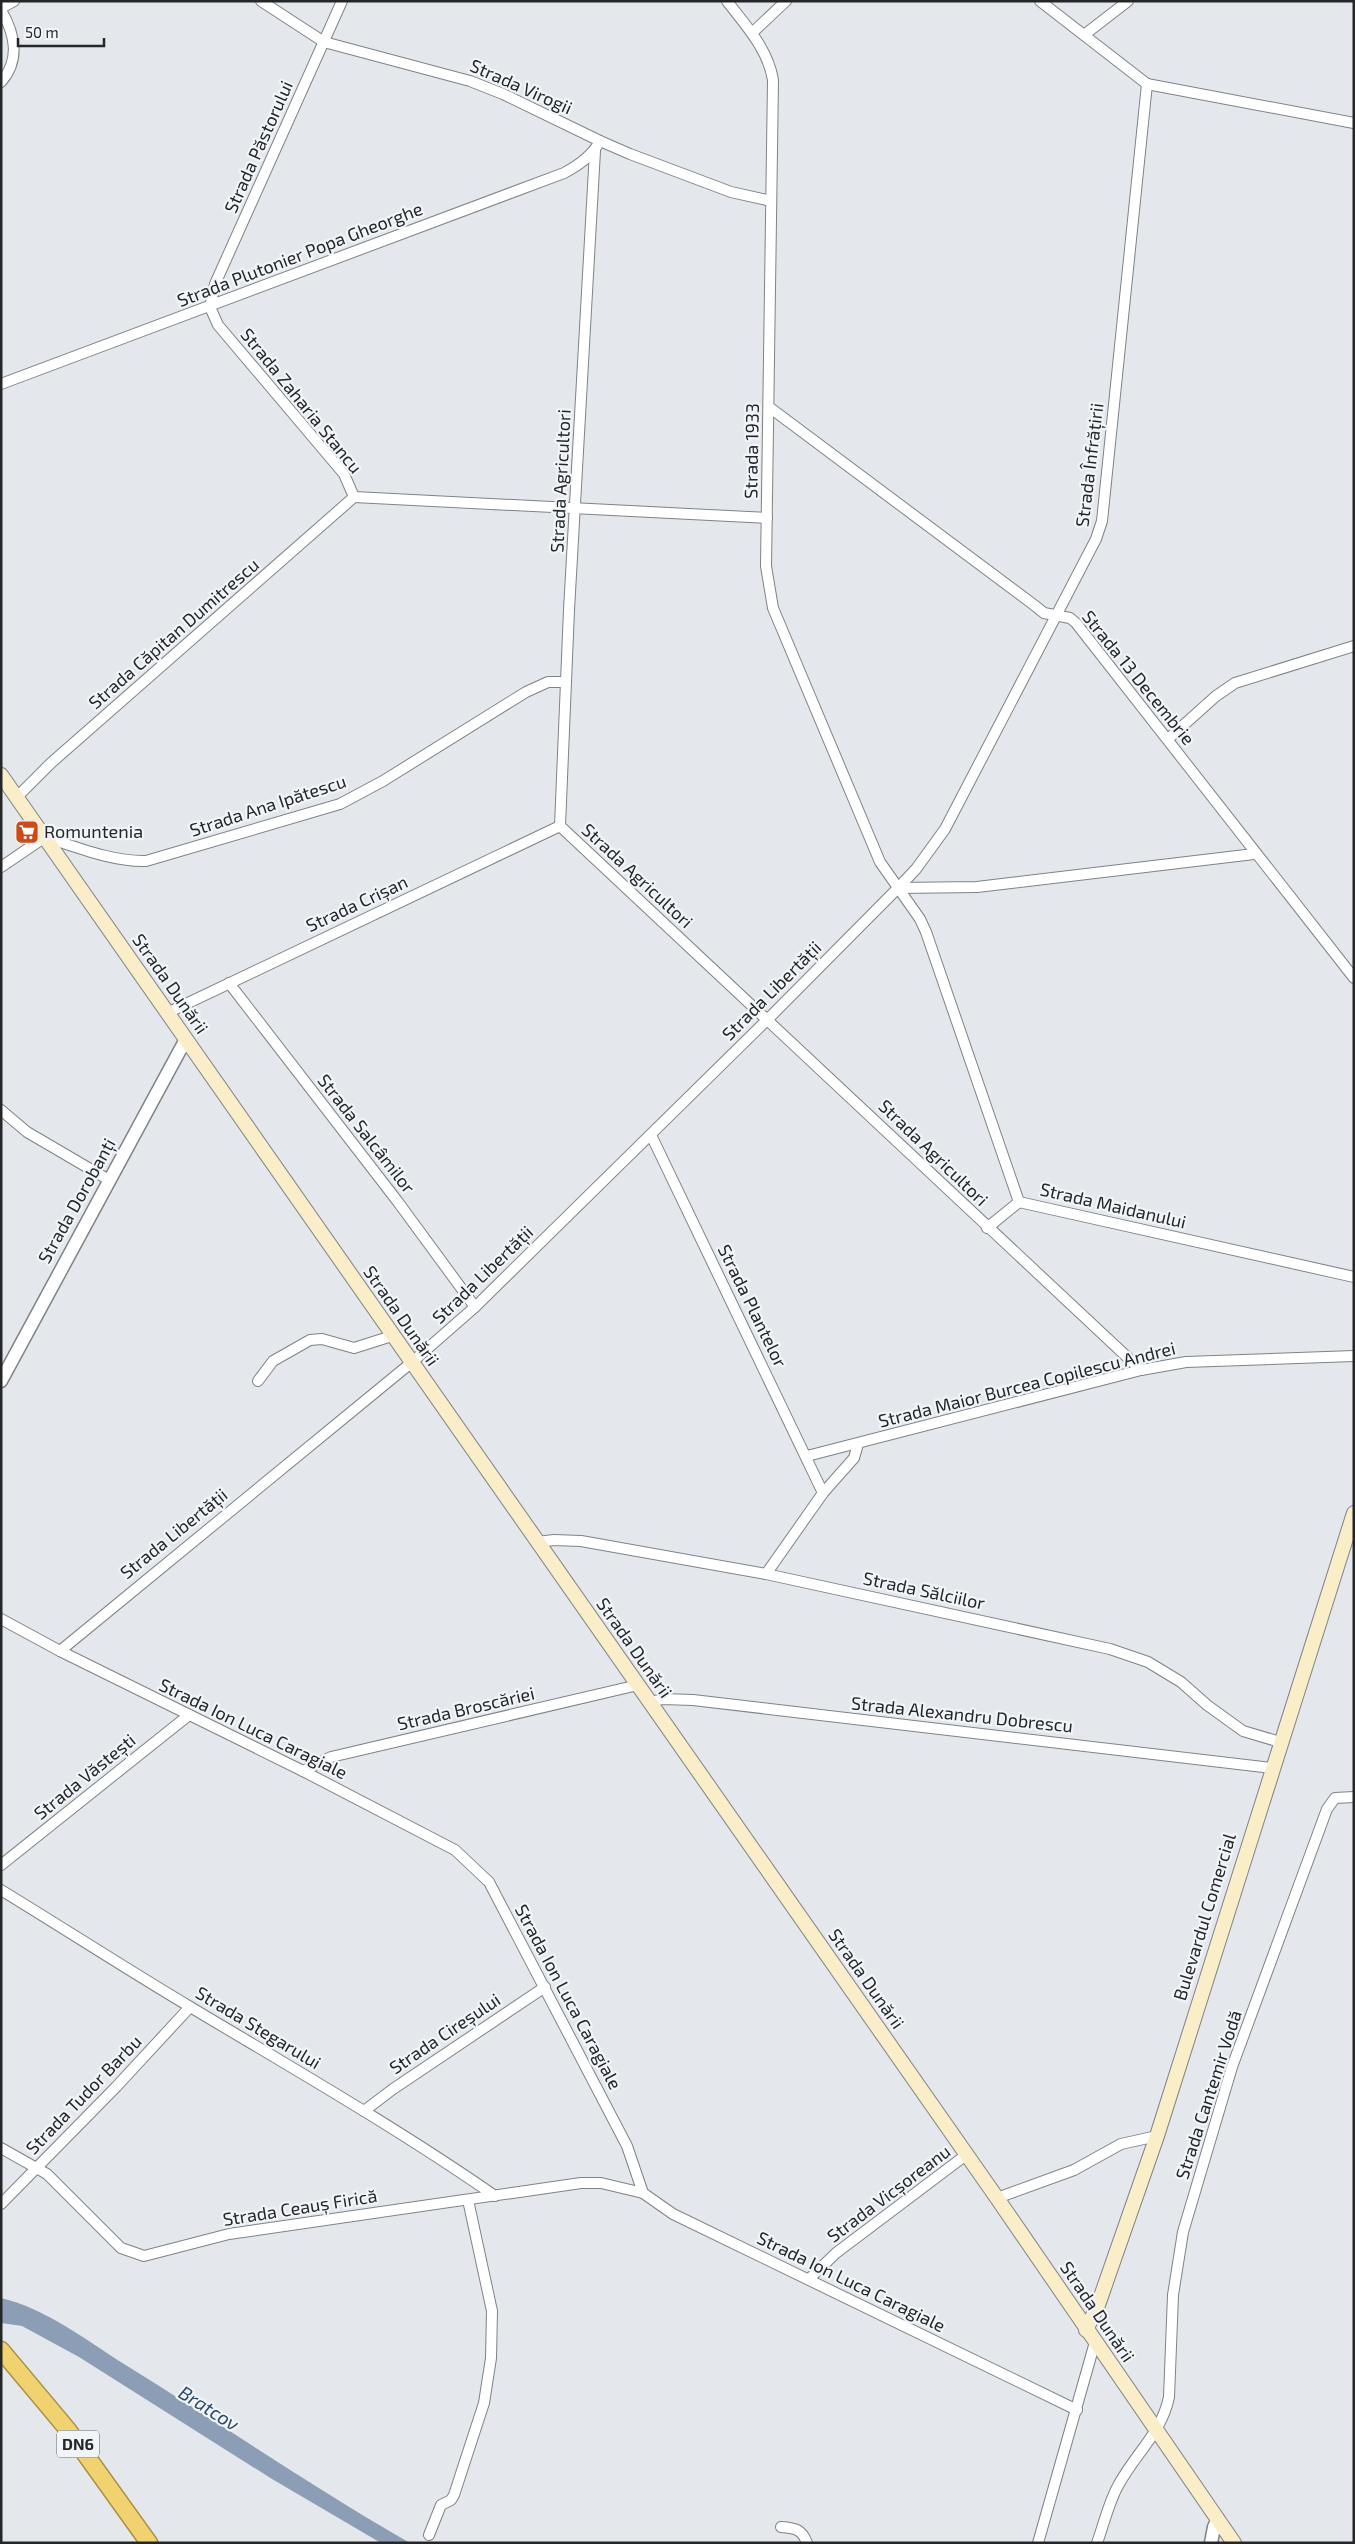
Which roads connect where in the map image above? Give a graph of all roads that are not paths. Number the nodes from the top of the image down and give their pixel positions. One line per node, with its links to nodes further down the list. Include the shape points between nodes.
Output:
1 (14, 1): 8 (street)
2 (261, 1): 11 (street, Strada Virogii)
3 (342, 1): 11 (street, Strada Păstorului)
4 (727, 1): 9 (street, Strada 1933)
5 (786, 1): 9 (street)
6 (1040, 1): 10 (street)
7 (1128, 1): 10 (street)
8 (1, 9): 12 (street, via 15,49 12,64)
9 (752, 32): 17 (street, Strada 1933, via 771,66 773,80)
10 (1084, 36): 13 (street)
11 (324, 42): 15 (street, Strada Virogii, via 470,81); 18 (street, Strada Păstorului, via 214,284)
12 (1, 82)
13 (1146, 84): 14 (street); 24 (street, Strada Înfrățirii, via 1102,521 1096,539)
14 (1354, 124)
15 (600, 141): 16 (street, Strada Plutonier Popa Gheorghe); 17 (street, Strada Virogii, via 731,192)
16 (594, 151): 18 (street, Strada Plutonier Popa Gheorghe, via 564,173); 22 (street, Strada Agricultori)
17 (771, 201): 20 (street, Strada 1933)
18 (210, 307): 19 (street, Strada Plutonier Popa Gheorghe); 21 (street, Strada Zaharia Stancu, via 218,325 344,474)
19 (1, 384)
20 (769, 407): 23 (street, Strada 1933); 24 (street, Strada 13 Decembrie, via 1034,605)
21 (354, 497): 22 (street, Strada Zaharia Stancu); 29 (street, Strada Căpitan Dumitrescu, via 51,763)
22 (576, 509): 23 (street, Strada Zaharia Stancu); 26 (street, Strada Agricultori)
23 (767, 518): 34 (street, Strada 1933, via 766,566 773,608 880,862)
24 (1054, 616): 27 (street, Strada 13 Decembrie, via 1070,618 1076,623); 34 (street, Strada Înfrățirii, via 945,829)
25 (1354, 646): 27 (street, via 1235,683)
26 (566, 682): 30 (street, Strada Agricultori); 31 (street, Strada Ana Ipătescu, via 548,682 526,692 340,804 170,856 135,861)
27 (1168, 739): 32 (street, Strada 13 Decembrie)
28 (1, 775): 29 (main road, Strada Dunării)
29 (17, 797): 31 (main road, Strada Dunării)
30 (560, 826): 36 (street, Strada Crișan); 38 (street, Strada Agricultori)
31 (44, 837): 33 (street); 37 (main road, Strada Dunării)
32 (1254, 854): 34 (street, via 978,887); 35 (street, Strada 13 Decembrie)
33 (1, 867)
34 (898, 888): 38 (street, Strada Libertății); 43 (street, Strada Maidanului, via 926,932)
35 (1354, 978)
36 (229, 983): 37 (street, Strada Crișan); 46 (street, Strada Salcâmilor)
37 (167, 1012): 39 (main road, Strada Dunării)
38 (767, 1020): 41 (street, Strada Libertății); 44 (street, Strada Agricultori)
39 (186, 1039): 42 (street, Strada Dorobanți); 47 (main road, Strada Dunării)
40 (1, 1110): 42 (street, via 27,1132)
41 (650, 1135): 46 (street, Strada Libertății); 54 (street, Strada Plantelor)
42 (109, 1180): 51 (street, Strada Dorobanți)
43 (1019, 1202): 44 (street); 45 (street, Strada Maidanului)
44 (988, 1228): 50 (street, Strada Agricultori)
45 (1354, 1277)
46 (475, 1307): 49 (street, Strada Libertății)
47 (392, 1336): 49 (main road, Strada Dunării); 52 (street, via 354,1348 322,1339 310,1340 273,1361)
48 (1354, 1356): 50 (street, Strada Maior Burcea Copilescu Andrei, via 1186,1362)
49 (411, 1363): 57 (main road, Strada Dunării); 60 (street, Strada Libertății)
50 (1140, 1370): 53 (street, Strada Maior Burcea Copilescu Andrei)
51 (1, 1381)
52 (258, 1381)
53 (858, 1444): 54 (street, Strada Maior Burcea Copilescu Andrei); 55 (street, Strada Maior Burcea Copilescu Andrei, via 854,1458)
54 (807, 1456): 55 (street, Strada Plantelor)
55 (823, 1493): 58 (street, Strada Maior Burcea Copilescu Andrei)
56 (1354, 1513): 64 (main road, Bulevardul Comercial)
57 (537, 1542): 58 (street, Strada Sălciilor, via 581,1541); 61 (main road, Strada Dunării)
58 (766, 1574): 64 (street, Strada Sălciilor, via 1110,1649 1148,1662 1181,1682 1206,1705 1243,1731)
59 (1, 1619): 60 (street, Strada Ion Luca Caragiale)
60 (60, 1651): 63 (street, Strada Ion Luca Caragiale)
61 (638, 1685): 62 (main road, Strada Dunării); 66 (street, Strada Broscăriei, via 331,1758)
62 (650, 1702): 65 (street, Strada Alexandru Dobrescu, via 692,1700); 75 (main road, Strada Dunării)
63 (189, 1715): 66 (street, Strada Ion Luca Caragiale); 68 (street, Strada Văstești)
64 (1280, 1742): 65 (main road, Bulevardul Comercial)
65 (1272, 1768): 73 (main road, Bulevardul Comercial)
66 (303, 1770): 70 (street, Strada Ion Luca Caragiale, via 455,1850 473,1865 489,1882)
67 (1354, 1797): 87 (street, Strada Cantemir Vodă, via 1335,1798 1327,1809 1232,2067 1183,2232 1173,2295 1170,2397)
68 (1, 1865)
69 (1, 1890): 71 (street, Strada Stegarului)
70 (545, 1987): 72 (street, Strada Cireșului); 77 (street, Strada Ion Luca Caragiale, via 627,2146)
71 (190, 2007): 72 (street, Strada Stegarului); 76 (street, Strada Tudor Barbu)
72 (364, 2111): 78 (street, Strada Stegarului)
73 (1157, 2136): 79 (street, via 1121,2144 1074,2170); 83 (main road, Bulevardul Comercial)
74 (1, 2148): 76 (street, Strada Ceauș Firică)
75 (966, 2155): 79 (main road, Strada Dunării); 82 (street, Strada Vicșoreanu, via 836,2253)
76 (36, 2168): 80 (street, Strada Ceauș Firică, via 64,2189 121,2248 144,2256 229,2234); 81 (street, Strada Tudor Barbu)
77 (643, 2193): 78 (street, Strada Ceauș Firică, via 601,2183 582,2183); 82 (street, Strada Ion Luca Caragiale, via 673,2214)
78 (495, 2196): 80 (street, Strada Ceauș Firică)
79 (997, 2198): 83 (main road, Strada Dunării)
80 (468, 2200): 90 (street, via 492,2311 491,2358 484,2404 469,2455 454,2495 441,2505)
81 (1, 2204)
82 (809, 2279): 86 (street, Strada Ion Luca Caragiale)
83 (1086, 2330): 84 (main road, Strada Dunării)
84 (1095, 2342): 86 (street); 87 (main road, Strada Dunării)
85 (1, 2350): 91 (highway, DN6, via 68,2430)
86 (1077, 2410): 93 (street)
87 (1157, 2431): 88 (main road, Strada Dunării); 94 (street, via 1118,2485)
88 (1218, 2519): 95 (street); 96 (main road, Strada Dunării)
89 (781, 2527): 92 (street, via 796,2528 803,2533)
90 (429, 2535)
91 (149, 2543)
92 (807, 2543)
93 (1038, 2543)
94 (1097, 2543)
95 (1211, 2543)
96 (1234, 2543)

